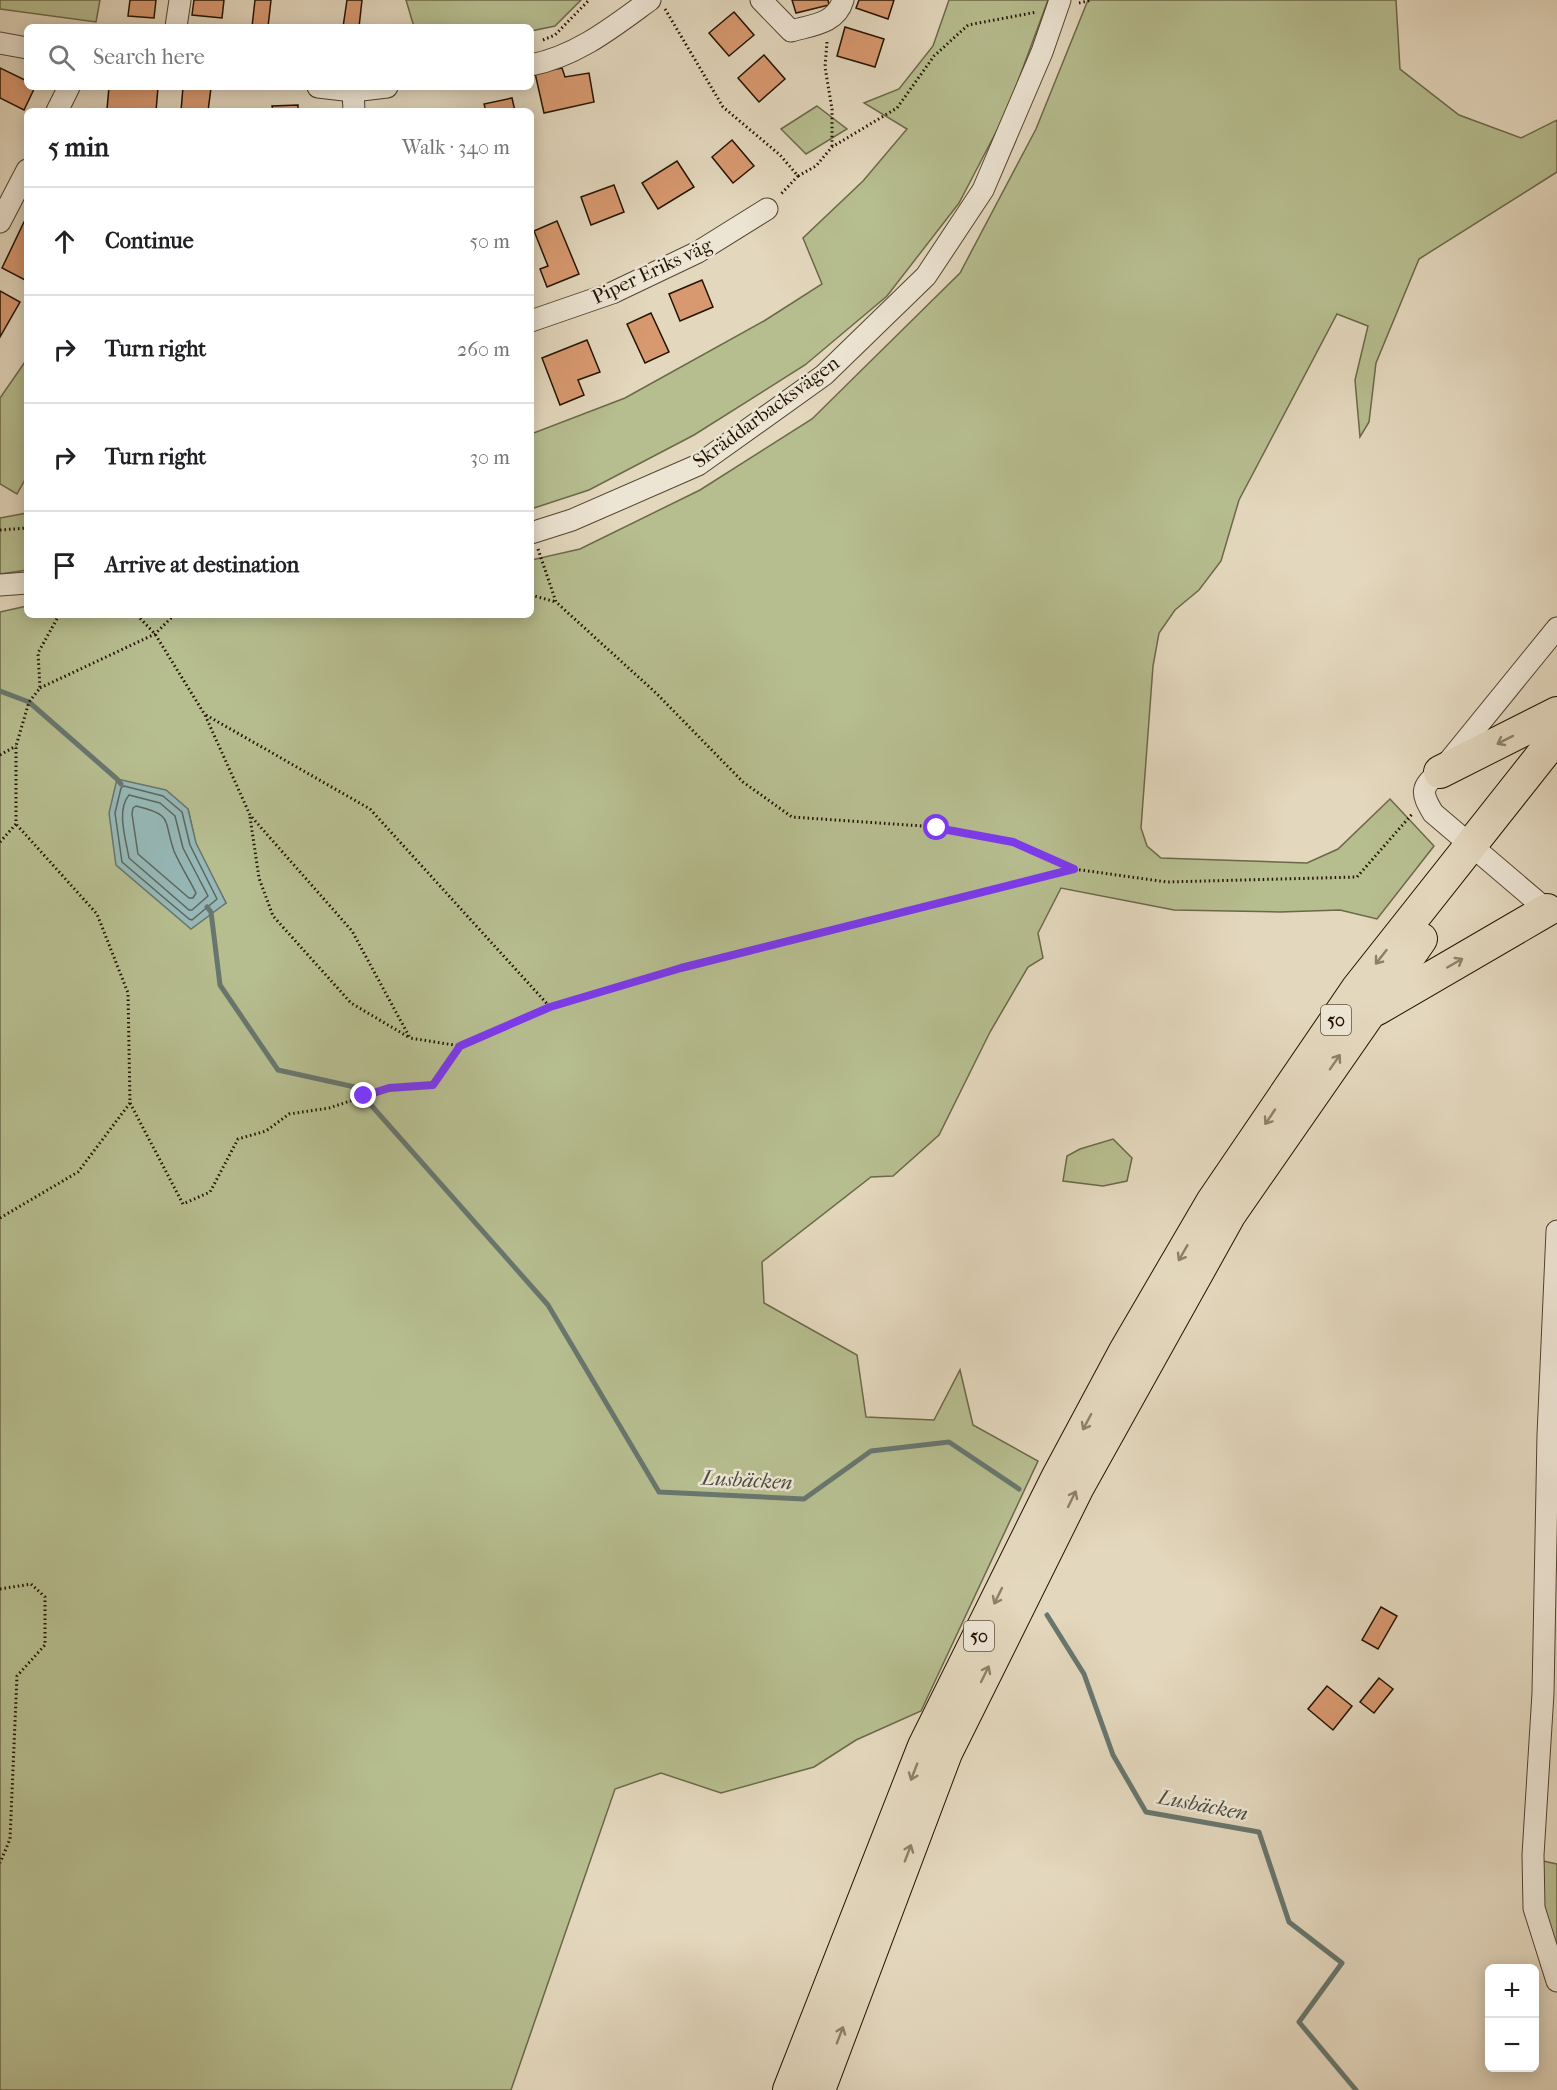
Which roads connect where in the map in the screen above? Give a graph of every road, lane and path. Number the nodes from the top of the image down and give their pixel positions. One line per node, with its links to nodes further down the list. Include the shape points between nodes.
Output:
1 (180, 0): 9 (street)
2 (589, 0): 10 (path, via 555,34)
3 (650, 0): 13 (street, via 603,35 551,61)
4 (659, 0): 21 (path, via 723,107 780,155)
5 (761, 0): 8 (street, via 791,31)
6 (843, 0): 8 (street, via 841,8)
7 (1059, 4): 19 (path, via 968,25 934,56 897,108); 27 (street, Skräddarbacksvägen, via 983,190 926,276 824,375 698,465 572,520)
8 (828, 21): 19 (path, via 825,67 832,109)
9 (176, 24)
10 (539, 42)
11 (0, 44): 12 (street)
12 (24, 48)
13 (534, 64)
14 (68, 90): 18 (street)
15 (326, 90): 17 (street)
16 (380, 90): 17 (street)
17 (353, 101)
18 (58, 108)
19 (832, 147): 21 (path, via 816,166)
20 (24, 176): 23 (street)
21 (798, 176): 22 (path)
22 (767, 209): 24 (street, Piper Eriks väg, via 698,252 612,293)
23 (0, 222)
24 (534, 320)
25 (24, 528): 26 (path)
26 (0, 530)
27 (534, 532)
28 (534, 539): 32 (path)
29 (24, 583): 30 (street)
30 (0, 585)
31 (534, 597): 32 (path)
32 (556, 602): 51 (path, via 656,693 743,782 792,817 937,828 1013,842)
33 (57, 618): 38 (path, via 38,653)
34 (140, 618): 37 (path)
35 (171, 618): 37 (path)
36 (1557, 628): 45 (street)
37 (155, 634): 38 (path); 40 (path)
38 (40, 688): 42 (path, via 29,702)
39 (1557, 713): 45 (highway, one-way to 45)
40 (205, 714): 47 (path); 53 (path, via 370,809)
41 (1557, 736): 50 (highway, 50)
42 (16, 746): 43 (path); 48 (path)
43 (0, 755)
44 (1557, 764): 50 (highway, 50)
45 (1440, 772): 46 (street, via 1428,782)
46 (1425, 800): 50 (street, via 1433,813); 51 (path, via 1357,877 1167,882)
47 (250, 815): 55 (path, via 352,931); 55 (path, via 259,878 273,916 351,1003)
48 (16, 824): 49 (path); 57 (path, via 97,914 128,993)
49 (0, 842)
50 (1477, 851): 52 (street); 54 (highway, 50, via 1428,930); 63 (highway, 50, one-way to 63, via 1357,989 1212,1202 1125,1351 1057,1478 924,1746)
51 (1074, 869): 53 (path, via 681,968)
52 (1552, 911): 54 (highway, one-way to 52)
53 (550, 1007): 56 (path)
54 (1368, 1014): 64 (highway, 50, one-way to 54, via 946,1753 1078,1487 1230,1214)
55 (410, 1038): 56 (path)
56 (460, 1046): 57 (path, via 433,1085 389,1088 329,1108 288,1114 266,1131 238,1138 210,1192 183,1203)
57 (130, 1103): 58 (path, via 78,1172)
58 (0, 1218)
59 (1557, 1231): 62 (street, via 1543,1693 1533,1855 1534,1908)
60 (0, 1589): 61 (path, via 31,1584 45,1597 45,1646 17,1677 10,1839)
61 (0, 1863)
62 (1557, 1981)
63 (789, 2090)
64 (819, 2090)

